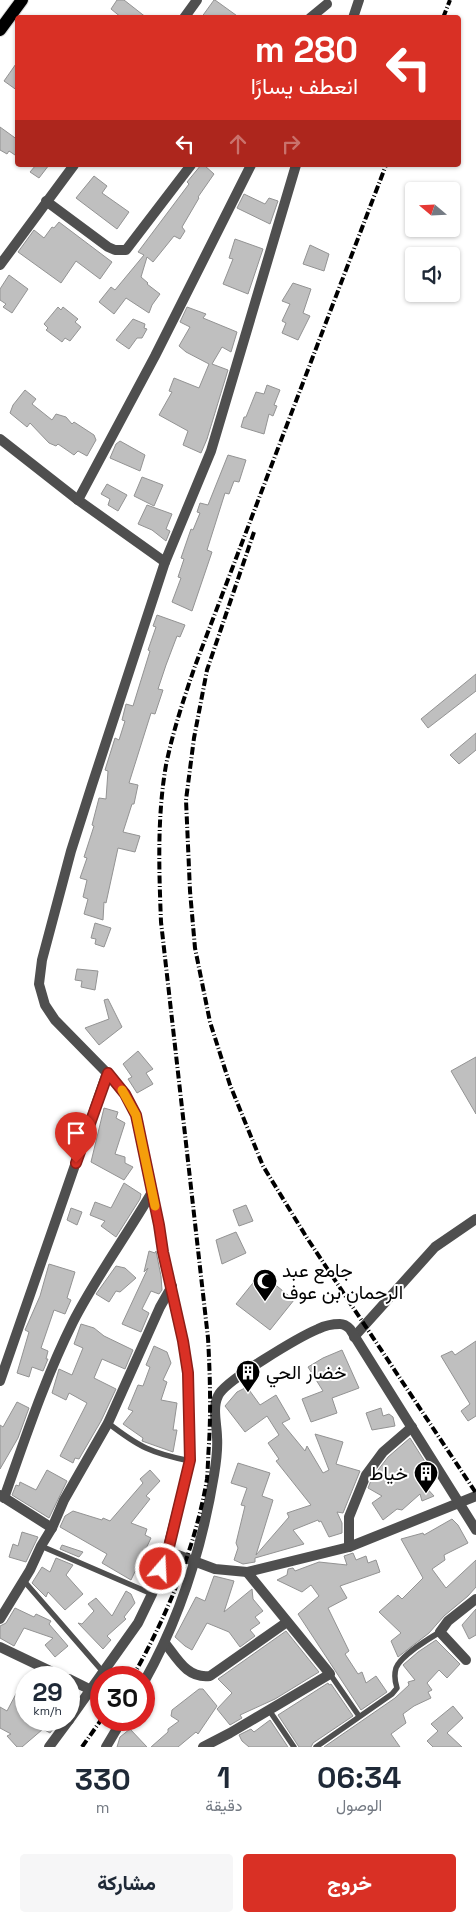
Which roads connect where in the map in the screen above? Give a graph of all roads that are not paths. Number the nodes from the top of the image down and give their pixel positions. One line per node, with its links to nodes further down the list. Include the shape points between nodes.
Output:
1 (22, 0): 9 (main road)
2 (197, 0): 5 (street)
3 (359, 0): 8 (street)
4 (329, 2): 6 (street); 7 (street)
5 (186, 15)
6 (314, 15)
7 (325, 15)
8 (354, 15)
9 (0, 30)
10 (72, 167): 14 (street)
11 (189, 167): 14 (street, via 126,250 108,247)
12 (250, 167): 17 (street)
13 (295, 167): 18 (street, via 211,451)
14 (46, 202): 15 (street)
15 (0, 265)
16 (0, 439): 17 (street)
17 (78, 500): 18 (street)
18 (165, 562): 19 (street, via 71,850 39,984 45,1005 55,1020)
19 (108, 1073): 20 (street, via 136,1115); 24 (street)
20 (152, 1192): 22 (street); 28 (street, via 73,1322 51,1368)
21 (476, 1220): 23 (street, via 435,1247)
22 (172, 1286): 25 (street); 27 (street, via 188,1373)
23 (354, 1338): 26 (street); 36 (street, via 345,1325 318,1329 256,1364 218,1396 215,1472)
24 (0, 1381)
25 (108, 1423): 27 (lane, via 150,1451); 31 (street, via 64,1500)
26 (412, 1427): 30 (street); 34 (street, via 383,1452 366,1475 349,1517)
27 (190, 1460): 35 (street)
28 (2, 1496): 31 (street)
29 (476, 1496): 30 (street)
30 (460, 1503): 32 (street); 34 (street)
31 (52, 1528): 33 (street)
32 (476, 1530)
33 (41, 1546): 38 (street); 39 (lane)
34 (350, 1547): 37 (street)
35 (168, 1551): 36 (street); 39 (street)
36 (196, 1562): 37 (street, via 215,1569); 44 (street)
37 (247, 1572): 42 (street)
38 (24, 1581): 41 (street); 48 (lane)
39 (152, 1594): 49 (street, via 138,1623)
40 (476, 1599): 43 (street, via 448,1621)
41 (0, 1619)
42 (287, 1622): 44 (street, via 210,1676 202,1677 187,1671); 51 (street)
43 (440, 1632): 46 (street); 55 (lane, via 400,1662 395,1675 397,1688 392,1694)
44 (165, 1643): 50 (street)
45 (0, 1648): 47 (street)
46 (466, 1660)
47 (39, 1666)
48 (99, 1666)
49 (108, 1666)
50 (153, 1666)
51 (330, 1674): 54 (street); 55 (lane)
52 (90, 1691): 53 (street)
53 (80, 1705)
54 (269, 1710): 60 (street); 61 (lane)
55 (359, 1716): 62 (lane)
56 (61, 1731): 58 (street)
57 (115, 1731): 59 (street)
58 (49, 1747)
59 (106, 1747)
60 (203, 1747)
61 (294, 1747)
62 (316, 1747)

